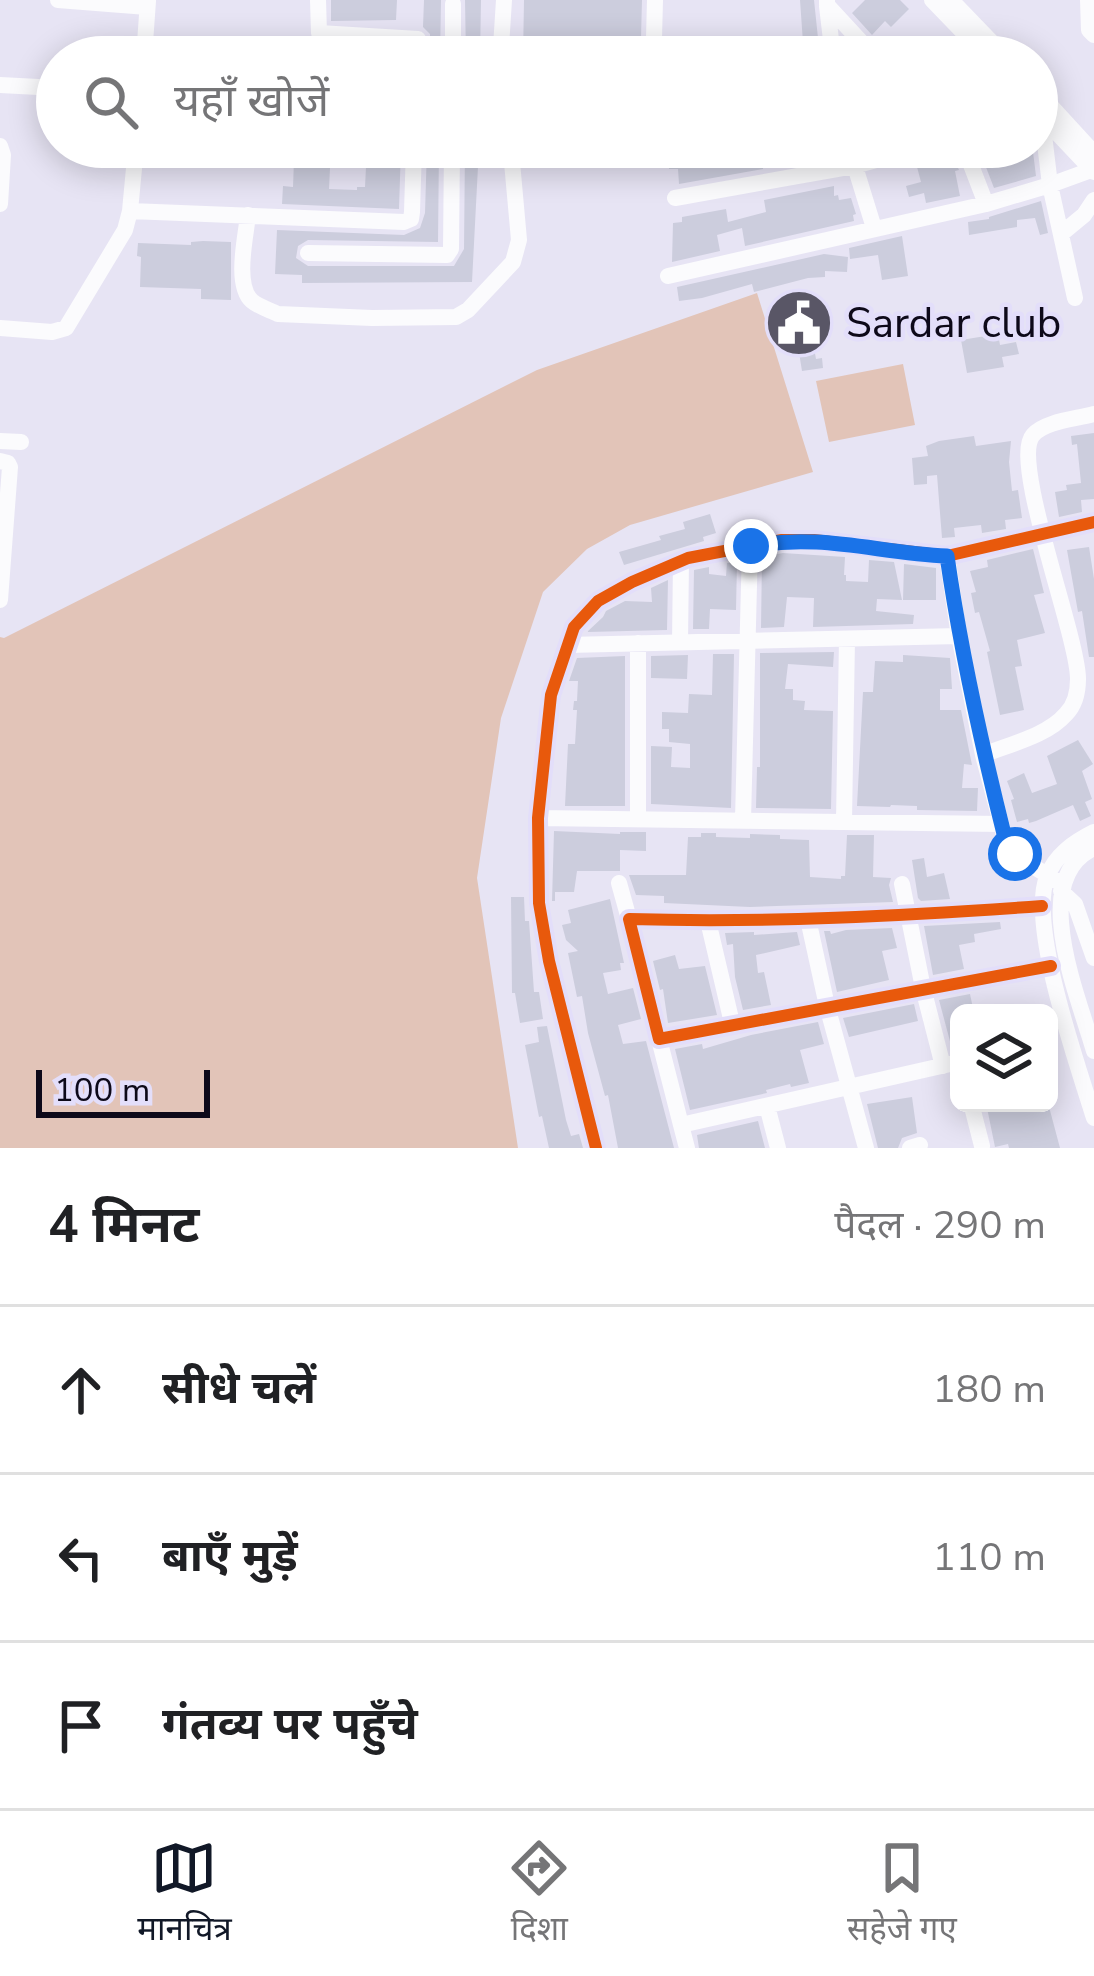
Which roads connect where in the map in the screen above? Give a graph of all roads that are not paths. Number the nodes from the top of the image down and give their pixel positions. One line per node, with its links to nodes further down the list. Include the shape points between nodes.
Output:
1 (58, 0): 9 (street)
2 (318, 0): 13 (street, via 319,33)
3 (504, 0): 15 (street)
4 (655, 0): 16 (street)
5 (932, 0): 19 (street)
6 (951, 0): 20 (street)
7 (1088, 0): 11 (street)
8 (827, 3): 17 (street); 18 (street)
9 (148, 4): 12 (street)
10 (454, 4): 14 (street)
11 (1094, 35)
12 (146, 36)
13 (339, 36)
14 (453, 36)
15 (502, 36)
16 (654, 36)
17 (831, 36)
18 (856, 36)
19 (967, 36)
20 (986, 36)
21 (0, 85): 22 (street)
22 (36, 87)
23 (1058, 119): 26 (street)
24 (1058, 132): 26 (street)
25 (0, 146): 38 (street)
26 (1093, 166): 35 (street)
27 (134, 168): 40 (street)
28 (413, 168): 42 (street, via 412,216)
29 (452, 168): 46 (street, via 450,253)
30 (512, 168): 41 (street, via 519,240 513,262 456,316 266,309 242,282)
31 (843, 168): 36 (street)
32 (855, 168): 43 (street)
33 (972, 168): 39 (street)
34 (1048, 168): 35 (street)
35 (1050, 185): 39 (street); 44 (street)
36 (675, 198)
37 (1094, 200): 44 (street)
38 (0, 204)
39 (986, 204): 43 (street)
40 (130, 211): 41 (street); 49 (street, via 66,328)
41 (248, 214): 42 (street)
42 (385, 221): 46 (street)
43 (874, 228): 47 (street)
44 (1061, 234): 48 (street)
45 (308, 253): 46 (street)
46 (385, 254)
47 (668, 276)
48 (1075, 298)
49 (0, 328)
50 (1094, 414): 56 (street, via 1032,436 1026,451)
51 (0, 441): 52 (street)
52 (21, 442)
53 (0, 460): 55 (street, via 10,467)
54 (1094, 522): 56 (street)
55 (3, 530): 60 (street)
56 (1042, 534): 58 (street); 67 (street, via 1078,674 1074,702 1047,729)
57 (751, 546): 58 (street, via 814,540); 59 (street); 63 (street)
58 (947, 556): 61 (street)
59 (681, 561): 64 (street); 66 (street, via 598,601)
60 (0, 599)
61 (958, 636): 62 (street); 67 (street)
62 (847, 639): 63 (street); 71 (street)
63 (749, 641): 64 (street); 70 (street)
64 (680, 642): 65 (street)
65 (638, 643): 66 (street); 69 (street)
66 (567, 645): 68 (street, via 551,695)
67 (983, 755): 72 (street)
68 (538, 818): 69 (street); 101 (street, via 549,961)
69 (638, 819): 70 (street)
70 (743, 820): 71 (street)
71 (844, 821): 72 (street)
72 (1001, 824): 76 (street, via 1015,854)
73 (1094, 832): 76 (street, via 1074,842)
74 (1094, 848): 76 (street)
75 (620, 883): 80 (street)
76 (1057, 883): 78 (street); 83 (street, via 1075,904); 88 (street)
77 (902, 884): 79 (street)
78 (1042, 906): 79 (street); 84 (street)
79 (908, 916): 81 (street); 85 (street)
80 (629, 919): 82 (street); 91 (street)
81 (808, 919): 82 (street); 86 (street)
82 (708, 921): 87 (street)
83 (1094, 958)
84 (1051, 966): 85 (street); 89 (street)
85 (922, 988): 86 (street); 93 (street)
86 (826, 1006): 87 (street); 95 (street)
87 (732, 1023): 91 (street)
88 (1088, 1028): 89 (street); 92 (street)
89 (1068, 1033): 90 (street); 98 (street)
90 (1058, 1036)
91 (659, 1039): 99 (street)
92 (1094, 1051)
93 (950, 1061)
94 (950, 1064): 95 (street)
95 (850, 1087): 96 (street); 104 (street)
96 (767, 1106): 99 (street); 103 (street)
97 (973, 1112): 100 (street)
98 (1094, 1118)
99 (681, 1125): 102 (street)
100 (982, 1146)
101 (596, 1148)
102 (687, 1148)
103 (778, 1148)
104 (866, 1148)

